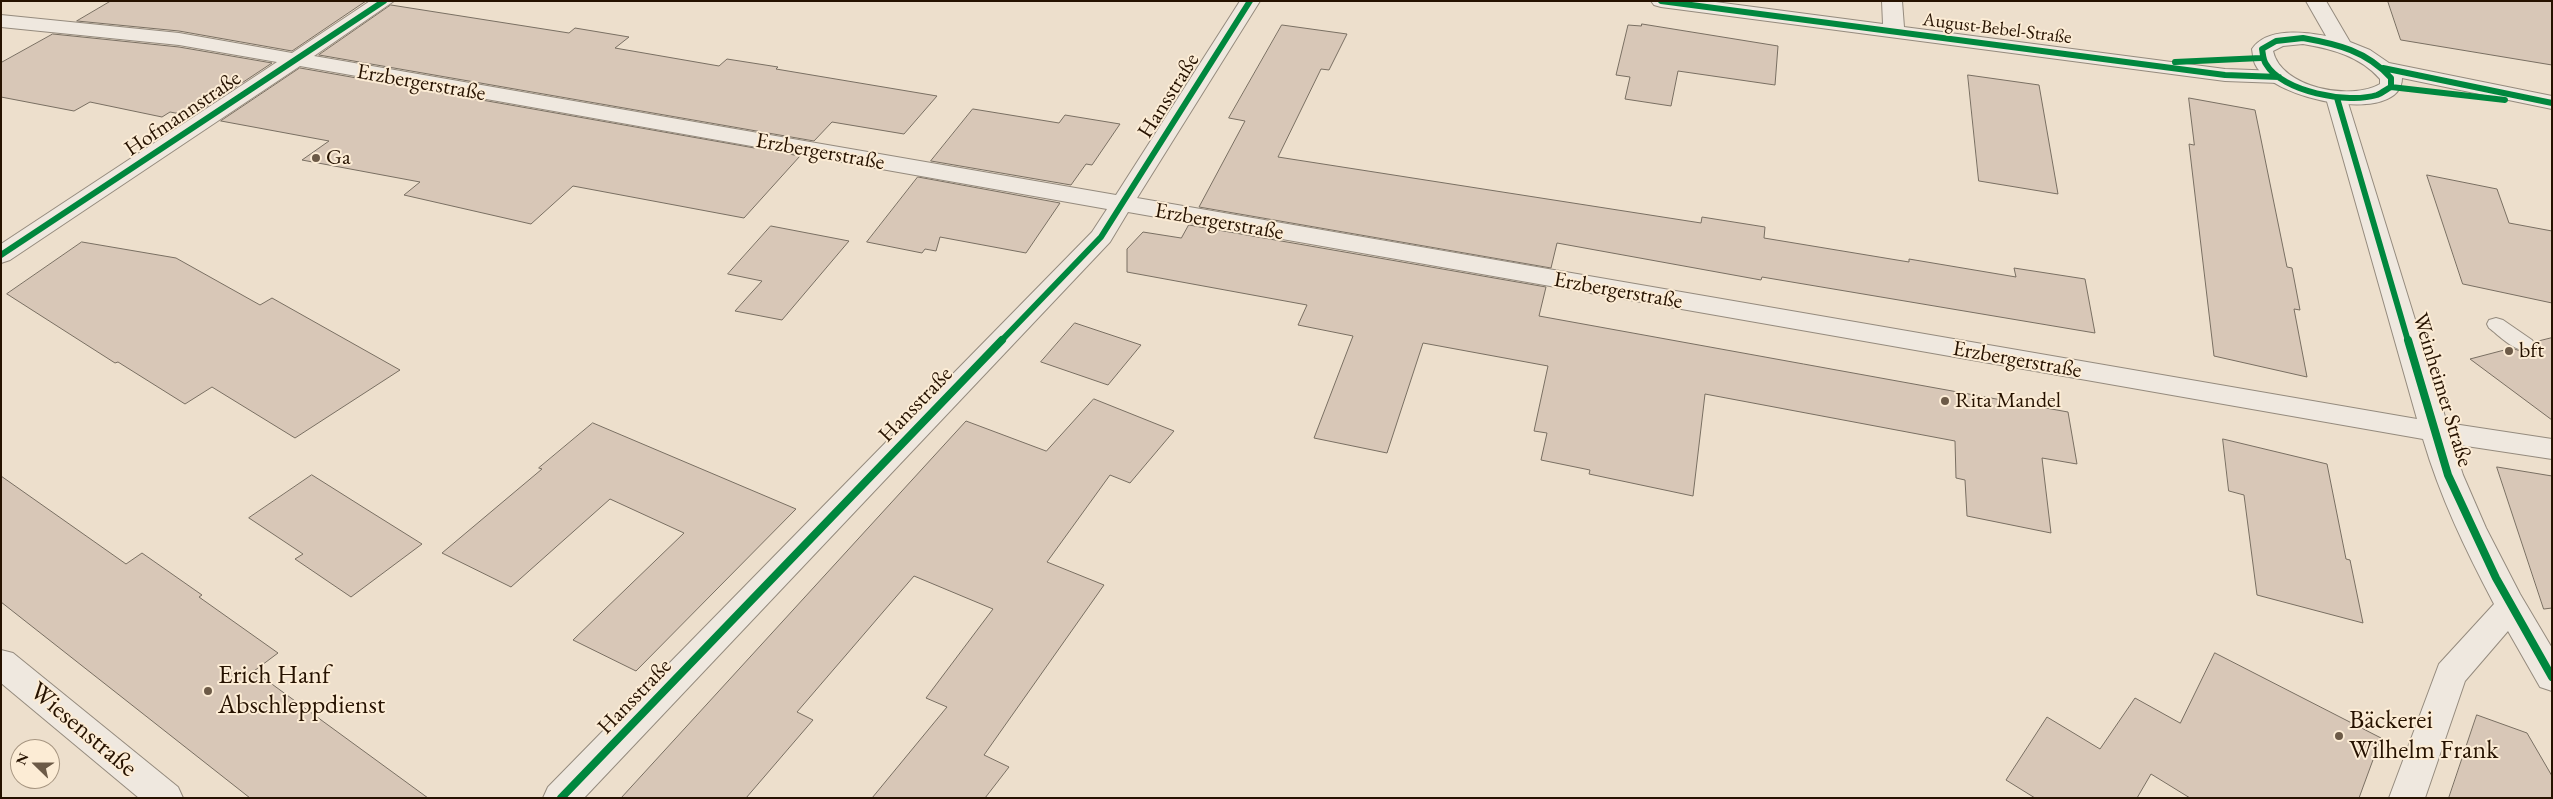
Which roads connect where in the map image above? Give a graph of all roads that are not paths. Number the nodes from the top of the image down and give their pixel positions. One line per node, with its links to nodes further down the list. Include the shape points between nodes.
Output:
1 (384, 1): 10 (street, Hofmannstraße)
2 (1250, 1): 17 (street, Hansstraße)
3 (1661, 1): 7 (street, August-Bebel-Straße)
4 (1892, 1): 7 (street)
5 (2305, 16): 8 (street); 8 (street); 9 (street, via 2284,39 2270,42 2262,49)
6 (1, 21): 10 (street, Erzbergerstraße, via 179,39)
7 (1894, 32): 11 (street, August-Bebel-Straße)
8 (2342, 46): 12 (street)
9 (2261, 58): 11 (street, August-Bebel-Straße); 13 (street)
10 (294, 61): 17 (street, Erzbergerstraße); 18 (street, Hofmannstraße)
11 (2120, 62): 13 (street, August-Bebel-Straße, via 2224,75)
12 (2383, 68): 14 (street, via 2391,78); 16 (street)
13 (2279, 77): 15 (street, via 2305,90)
14 (2391, 88): 15 (street, via 2373,98); 16 (street)
15 (2337, 98): 21 (street, Weinheimer Straße)
16 (2552, 104)
17 (1121, 205): 21 (street, Erzbergerstraße); 27 (street, Hansstraße, via 1101,238)
18 (1, 255)
19 (2496, 324): 20 (lane)
20 (2525, 345)
21 (2436, 431): 22 (street, Erzbergerstraße); 23 (street, Weinheimer Straße, via 2448,475 2472,532)
22 (2552, 449)
23 (2510, 607): 25 (street, Weinheimer Straße); 28 (street, via 2451,674)
24 (1, 663): 26 (street, Wiesenstraße)
25 (2552, 677)
26 (165, 798)
27 (562, 798)
28 (2407, 798)

